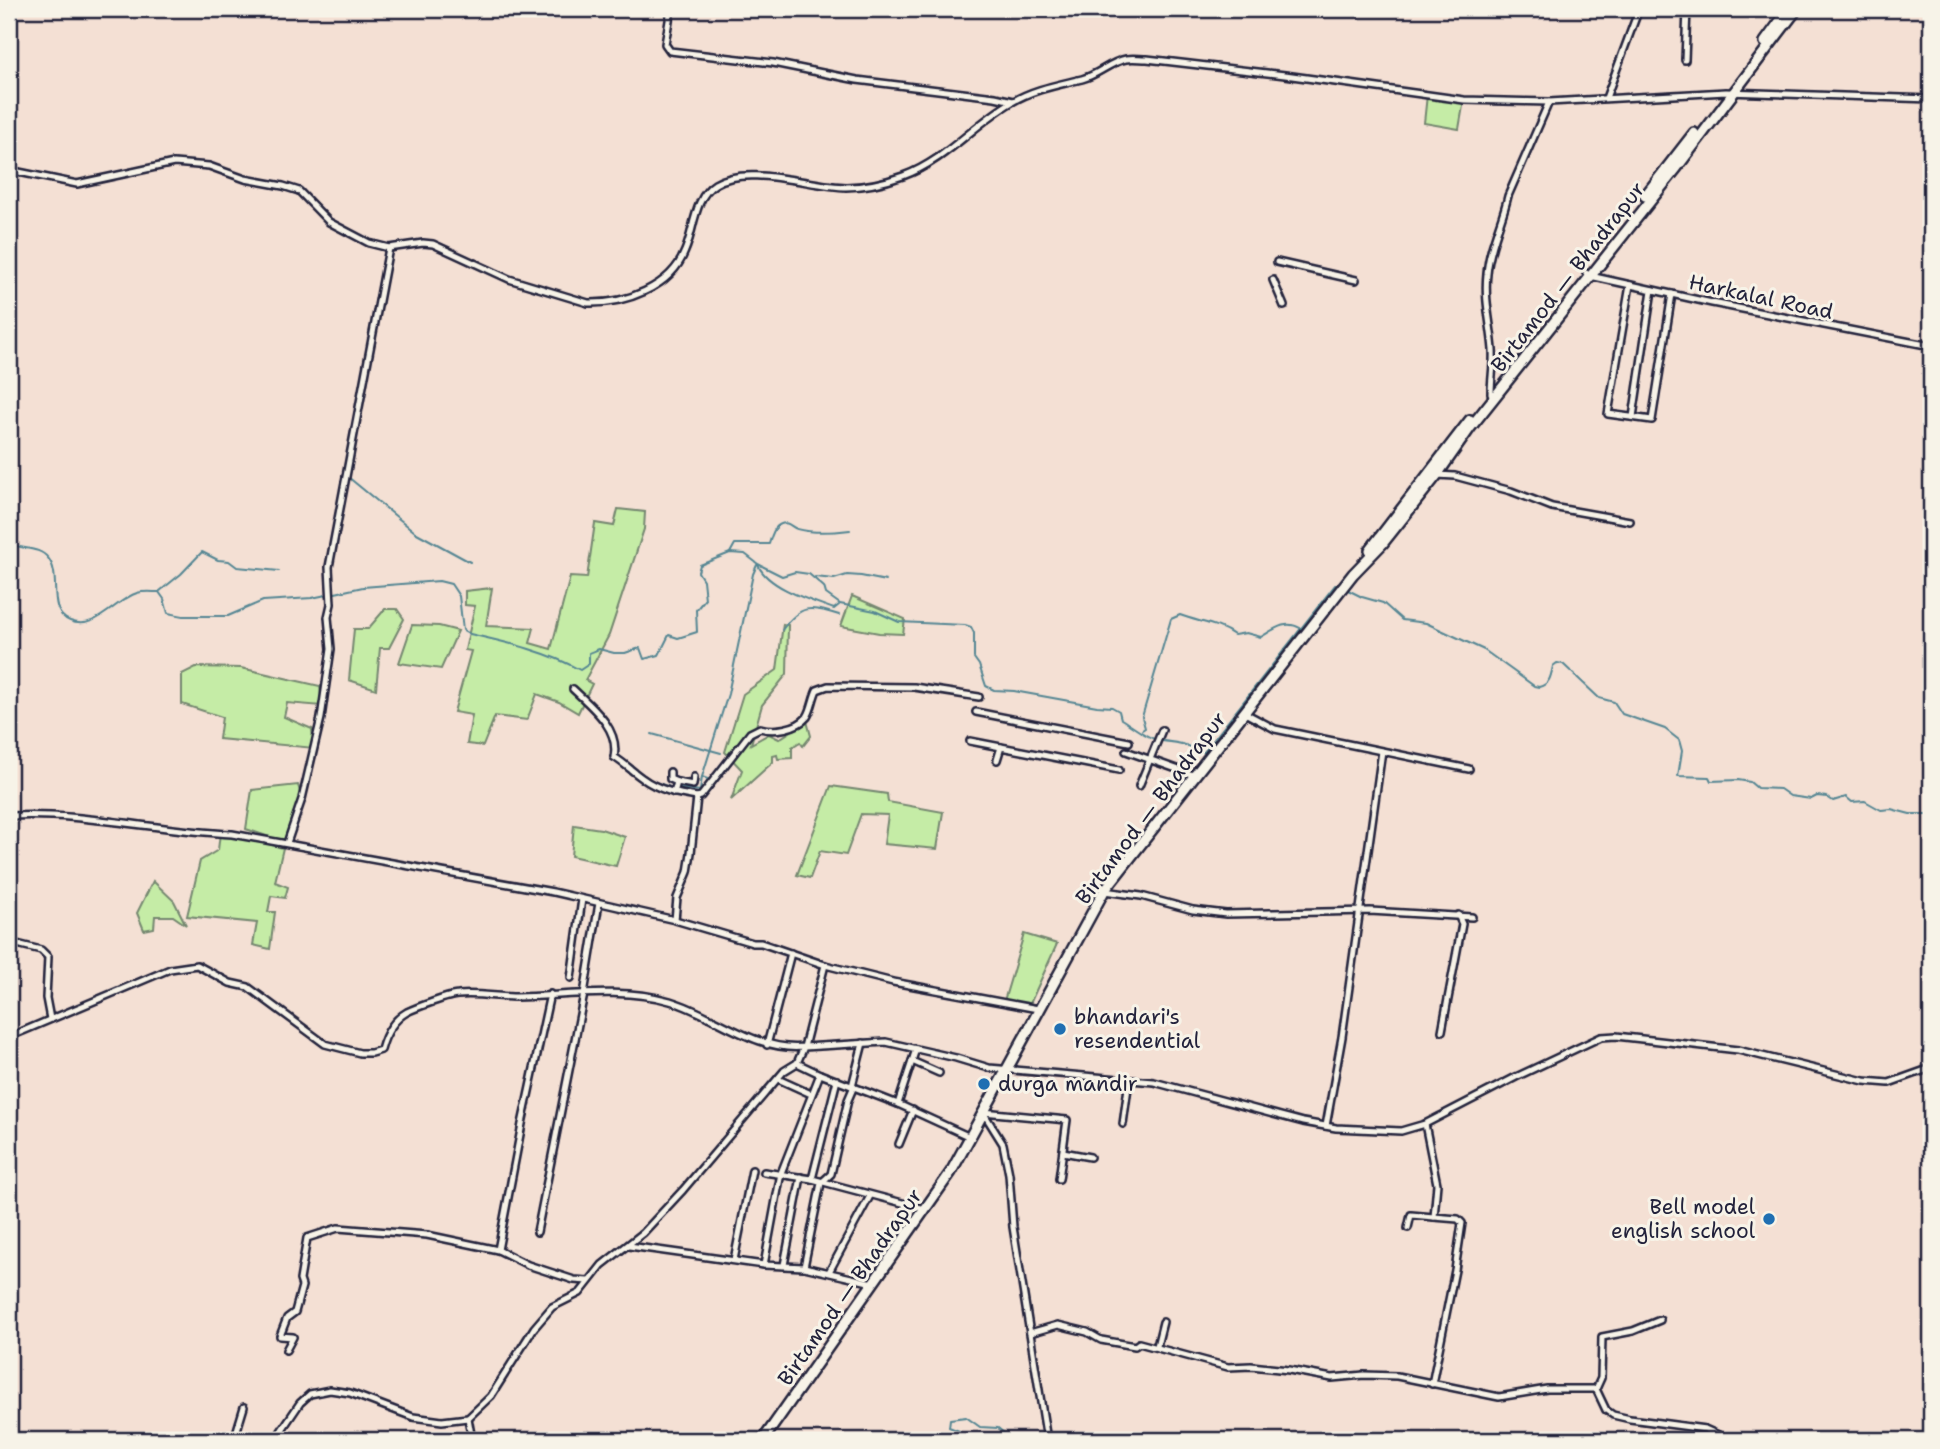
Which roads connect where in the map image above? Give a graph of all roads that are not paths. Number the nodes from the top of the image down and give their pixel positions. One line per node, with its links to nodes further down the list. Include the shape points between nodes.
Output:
1 (671, 9): 10 (street, via 665,44 670,51)
2 (1639, 9): 8 (street)
3 (1687, 9): 6 (street)
4 (1789, 9): 7 (main road, Birtamod — Bhadrapur)
5 (1797, 9): 7 (main road, Birtamod — Bhadrapur)
6 (1685, 60)
7 (1729, 92): 8 (street); 9 (street); 15 (main road, Birtamod — Bhadrapur, via 1675,170)
8 (1606, 98): 11 (street)
9 (1931, 99)
10 (1013, 101): 11 (street, via 1049,86 1084,79 1126,59 1147,59 1464,100); 13 (street, via 950,149 904,176 848,187 780,177 746,177 715,184 701,202 678,264 632,297 588,303 509,279 433,244)
11 (1549, 102): 23 (street, via 1507,196 1491,246 1485,291)
12 (9, 170): 13 (street, via 78,184 174,163 209,166 299,191 329,222)
13 (388, 248): 52 (street, via 329,567 331,649 321,718)
14 (1277, 262): 17 (street)
15 (1588, 274): 18 (street, Harkalal Road); 23 (main road, Birtamod — Bhadrapur)
16 (1273, 279): 21 (street)
17 (1356, 280)
18 (1630, 285): 19 (street, Harkalal Road); 24 (street, via 1608,414)
19 (1651, 290): 20 (street, Harkalal Road); 24 (street)
20 (1672, 295): 22 (street, Harkalal Road); 24 (street, via 1652,420)
21 (1284, 306)
22 (1931, 346)
23 (1493, 396): 25 (main road, Birtamod — Bhadrapur); 29 (main road, Birtamod — Bhadrapur)
24 (1633, 417)
25 (1437, 475): 26 (street, via 1511,491 1552,507); 29 (main road, Birtamod — Bhadrapur)
26 (1630, 521)
27 (1931, 522): 28 (street)
28 (1930, 542)
29 (1362, 564): 33 (main road, Birtamod — Bhadrapur)
30 (573, 689): 49 (street, via 615,737 614,757 642,779)
31 (979, 696): 50 (street, via 914,687 828,686 817,690 809,715 802,721 773,732 760,728 750,733)
32 (976, 712): 36 (street)
33 (1245, 713): 39 (street, via 1275,729); 45 (main road, Birtamod — Bhadrapur)
34 (1161, 730): 40 (street)
35 (970, 741): 37 (street)
36 (1129, 742)
37 (1001, 747): 41 (street); 43 (street)
38 (1126, 751): 40 (street)
39 (1382, 751): 42 (street); 56 (street)
40 (1150, 759): 45 (street); 48 (street)
41 (997, 760)
42 (1469, 769)
43 (1119, 770)
44 (670, 772): 47 (street, via 670,779)
45 (1196, 776): 53 (main road, Birtamod — Bhadrapur)
46 (694, 777): 47 (street, via 693,785)
47 (677, 782): 49 (street)
48 (1139, 786)
49 (674, 793): 50 (street)
50 (696, 797): 59 (street, via 688,872 677,898)
51 (9, 816): 52 (street, via 122,821)
52 (287, 843): 54 (street)
53 (1104, 891): 56 (street, via 1226,915); 66 (main road, Birtamod — Bhadrapur)
54 (583, 899): 55 (street); 63 (street)
55 (599, 903): 59 (street); 65 (street)
56 (1358, 912): 57 (street); 90 (street)
57 (1458, 915): 58 (street); 68 (street, via 1462,924)
58 (1472, 916)
59 (675, 920): 61 (street)
60 (9, 942): 67 (street, via 41,950 48,957)
61 (791, 953): 62 (street); 71 (street)
62 (825, 965): 66 (street); 72 (street)
63 (571, 978)
64 (550, 994): 65 (street); 67 (street, via 456,995 407,1012 385,1035 381,1050 371,1053 325,1044 248,987 197,965 170,969); 108 (street)
65 (584, 994): 71 (street, via 670,1002); 106 (street)
66 (1038, 1009): 77 (main road, Birtamod — Bhadrapur)
67 (50, 1019): 69 (street)
68 (1442, 1031)
69 (9, 1037)
70 (863, 1043): 72 (street); 73 (street, via 886,1042); 83 (street)
71 (767, 1045): 72 (street)
72 (804, 1047): 75 (street)
73 (916, 1049): 74 (street); 77 (street)
74 (912, 1061): 78 (street); 85 (street)
75 (797, 1063): 79 (street); 80 (street)
76 (1931, 1068): 89 (street, via 1889,1083 1864,1081 1738,1050 1601,1037)
77 (1006, 1070): 82 (street); 87 (main road, Birtamod — Bhadrapur)
78 (939, 1073)
79 (820, 1074): 81 (street); 84 (street)
80 (778, 1079): 84 (street); 107 (street)
81 (837, 1080): 83 (street); 99 (street)
82 (1129, 1080): 88 (street); 90 (street, via 1154,1082)
83 (853, 1086): 85 (street); 101 (street, via 831,1174)
84 (811, 1094): 97 (street)
85 (898, 1104): 86 (street)
86 (913, 1110): 91 (street); 92 (street)
87 (983, 1112): 91 (main road, Birtamod — Bhadrapur); 93 (street, via 1067,1120); 118 (street, via 1003,1144)
88 (1123, 1124)
89 (1425, 1124): 90 (street, via 1401,1131); 104 (street, via 1437,1184)
90 (1326, 1126)
91 (970, 1138): 103 (main road, Birtamod — Bhadrapur)
92 (899, 1144)
93 (1063, 1152): 94 (street); 100 (street)
94 (1090, 1157)
95 (752, 1170): 109 (street)
96 (764, 1172): 97 (street)
97 (781, 1173): 98 (street); 110 (street)
98 (801, 1177): 99 (street); 111 (street)
99 (812, 1179): 101 (street)
100 (1059, 1179)
101 (821, 1183): 102 (street); 112 (street)
102 (870, 1196): 103 (street); 113 (street)
103 (925, 1209): 115 (main road, Birtamod — Bhadrapur)
104 (1434, 1217): 105 (street, via 1411,1215); 121 (street, via 1462,1223)
105 (1408, 1228)
106 (537, 1232)
107 (628, 1246): 109 (street); 114 (street)
108 (498, 1250): 114 (street, via 528,1265); 120 (street, via 427,1235 338,1227 307,1238 295,1312 287,1318 280,1336 293,1337)
109 (734, 1260): 110 (street)
110 (764, 1265): 111 (street)
111 (784, 1265): 112 (street)
112 (804, 1267): 113 (street)
113 (829, 1272): 115 (street)
114 (588, 1281): 124 (street, via 580,1293 552,1307 491,1396)
115 (873, 1283): 128 (main road, Birtamod — Bhadrapur)
116 (1660, 1320): 122 (street, via 1602,1337 1601,1378)
117 (1163, 1322): 119 (street)
118 (1030, 1333): 119 (street, via 1058,1325 1117,1344); 129 (street)
119 (1157, 1346): 121 (street, via 1228,1367 1332,1378 1397,1376)
120 (286, 1350)
121 (1432, 1384): 122 (street, via 1499,1396 1547,1389)
122 (1596, 1389): 130 (street, via 1606,1410 1614,1415 1705,1429)
123 (244, 1407): 125 (street)
124 (468, 1418): 126 (street, via 422,1418 330,1390 310,1394 300,1403); 127 (street)
125 (234, 1440)
126 (275, 1440)
127 (472, 1440)
128 (763, 1440)
129 (1047, 1440)
130 (1730, 1440)

